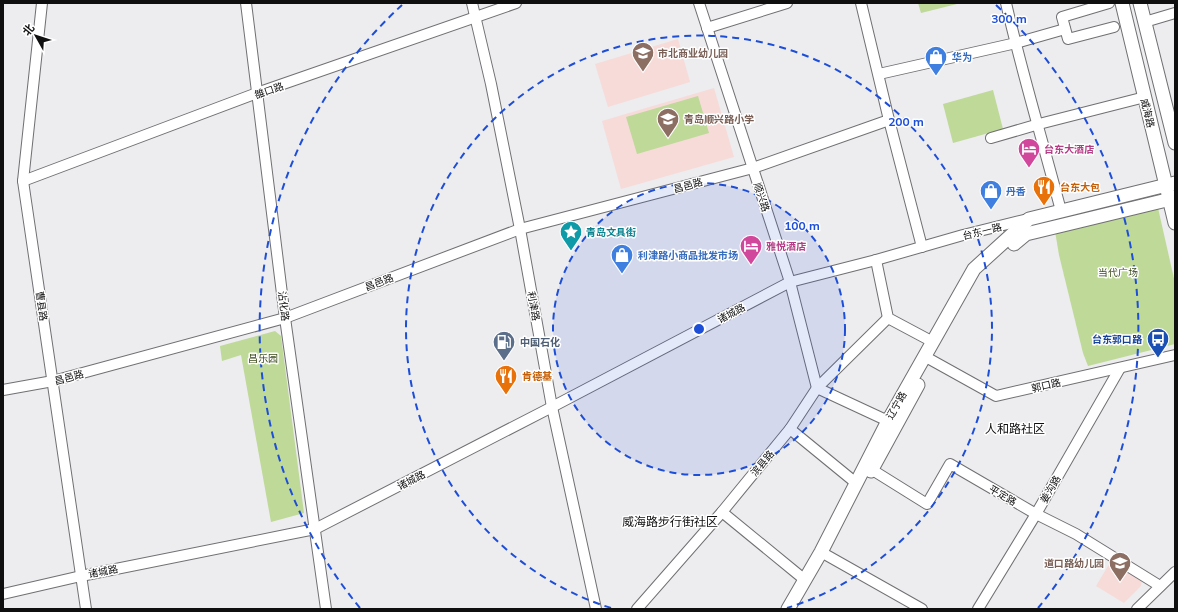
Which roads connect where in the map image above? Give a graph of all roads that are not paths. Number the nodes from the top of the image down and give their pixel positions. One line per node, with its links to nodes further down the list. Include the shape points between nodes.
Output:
1 (42, 3): 27 (street, 曹县路)
2 (246, 3): 20 (street, 沾化路)
3 (472, 3): 13 (street, 利津路)
4 (516, 3): 13 (street, 雒口路)
5 (699, 3): 15 (street, 顺兴路)
6 (787, 3): 15 (street)
7 (861, 3): 19 (street)
8 (1006, 3): 18 (street)
9 (1108, 3): 16 (street, via 1062,17)
10 (1122, 3): 21 (main road, 威海路)
11 (1140, 3): 25 (main road, 威海路)
12 (1175, 14): 14 (street)
13 (475, 18): 20 (street, 雒口路); 33 (street, 利津路)
14 (1148, 21)
15 (707, 28): 26 (street, 顺兴路)
16 (1065, 28): 17 (street, via 1068,39); 18 (street)
17 (1114, 28)
18 (1016, 43): 19 (street); 23 (street)
19 (879, 74): 22 (street)
20 (257, 93): 27 (street, 雒口路); 37 (street, 沾化路)
21 (1144, 97): 23 (street); 28 (main road, 威海路)
22 (889, 120): 26 (street, 昌邑路); 34 (street)
23 (1038, 124): 24 (street); 30 (street)
24 (991, 138)
25 (1175, 143)
26 (753, 168): 33 (street, 昌邑路); 36 (street, 顺兴路)
27 (23, 181): 43 (street, 曹县路)
28 (1171, 184): 29 (main road, 威海路); 30 (main road, 台东一路)
29 (1172, 198): 32 (main road, 威海路); 41 (main road, 辽宁路, via 1026,234 980,275)
30 (1061, 211): 31 (main road, 台东一路)
31 (1029, 219): 34 (street, 台东一路); 39 (main road, 辽宁路, via 974,269)
32 (1175, 223)
33 (520, 229): 37 (street, 昌邑路); 46 (street, 利津路)
34 (922, 247): 35 (street, 台东一路)
35 (876, 260): 36 (street, 台东一路); 38 (street)
36 (790, 282): 44 (street, 顺兴路); 46 (street, 诸城路)
37 (285, 318): 43 (street, 昌邑路); 53 (street, 沾化路)
38 (888, 318): 39 (street); 44 (street, 滨县路)
39 (933, 342): 41 (main road, 辽宁路)
40 (1175, 355): 42 (street, 郭口路)
41 (928, 359): 42 (street, 郭口路, via 996,396); 47 (main road, 辽宁路); 49 (main road, 辽宁路)
42 (1120, 368): 52 (street, 姜沟路)
43 (53, 381): 45 (street, 昌邑路); 56 (street, 曹县路)
44 (818, 388): 47 (street); 48 (street, 滨县路)
45 (3, 390)
46 (552, 407): 53 (street, 诸城路); 62 (street, 利津路)
47 (888, 421): 49 (main road, 辽宁路)
48 (790, 429): 50 (street); 51 (street, 滨县路)
49 (868, 468): 50 (main road, 辽宁路); 52 (street, 平定路, via 927,504 950,464); 54 (main road, 辽宁路)
50 (856, 482): 54 (main road, 辽宁路)
51 (722, 512): 57 (street); 63 (street, 滨县路)
52 (1036, 514): 58 (street, 平定路, via 1076,534); 67 (street, 姜沟路)
53 (315, 529): 56 (street, 诸城路); 61 (street, 沾化路)
54 (823, 553): 57 (main road, 辽宁路); 65 (main road, 辽宁路); 66 (street)
55 (1175, 572): 58 (street)
56 (81, 576): 59 (street, 诸城路); 60 (street, 曹县路)
57 (805, 580): 64 (main road, 辽宁路)
58 (1160, 586): 68 (street)
59 (3, 594)
60 (86, 609)
61 (326, 609)
62 (596, 609)
63 (637, 609)
64 (788, 609)
65 (795, 609)
66 (922, 609)
67 (978, 609)
68 (1137, 609)

